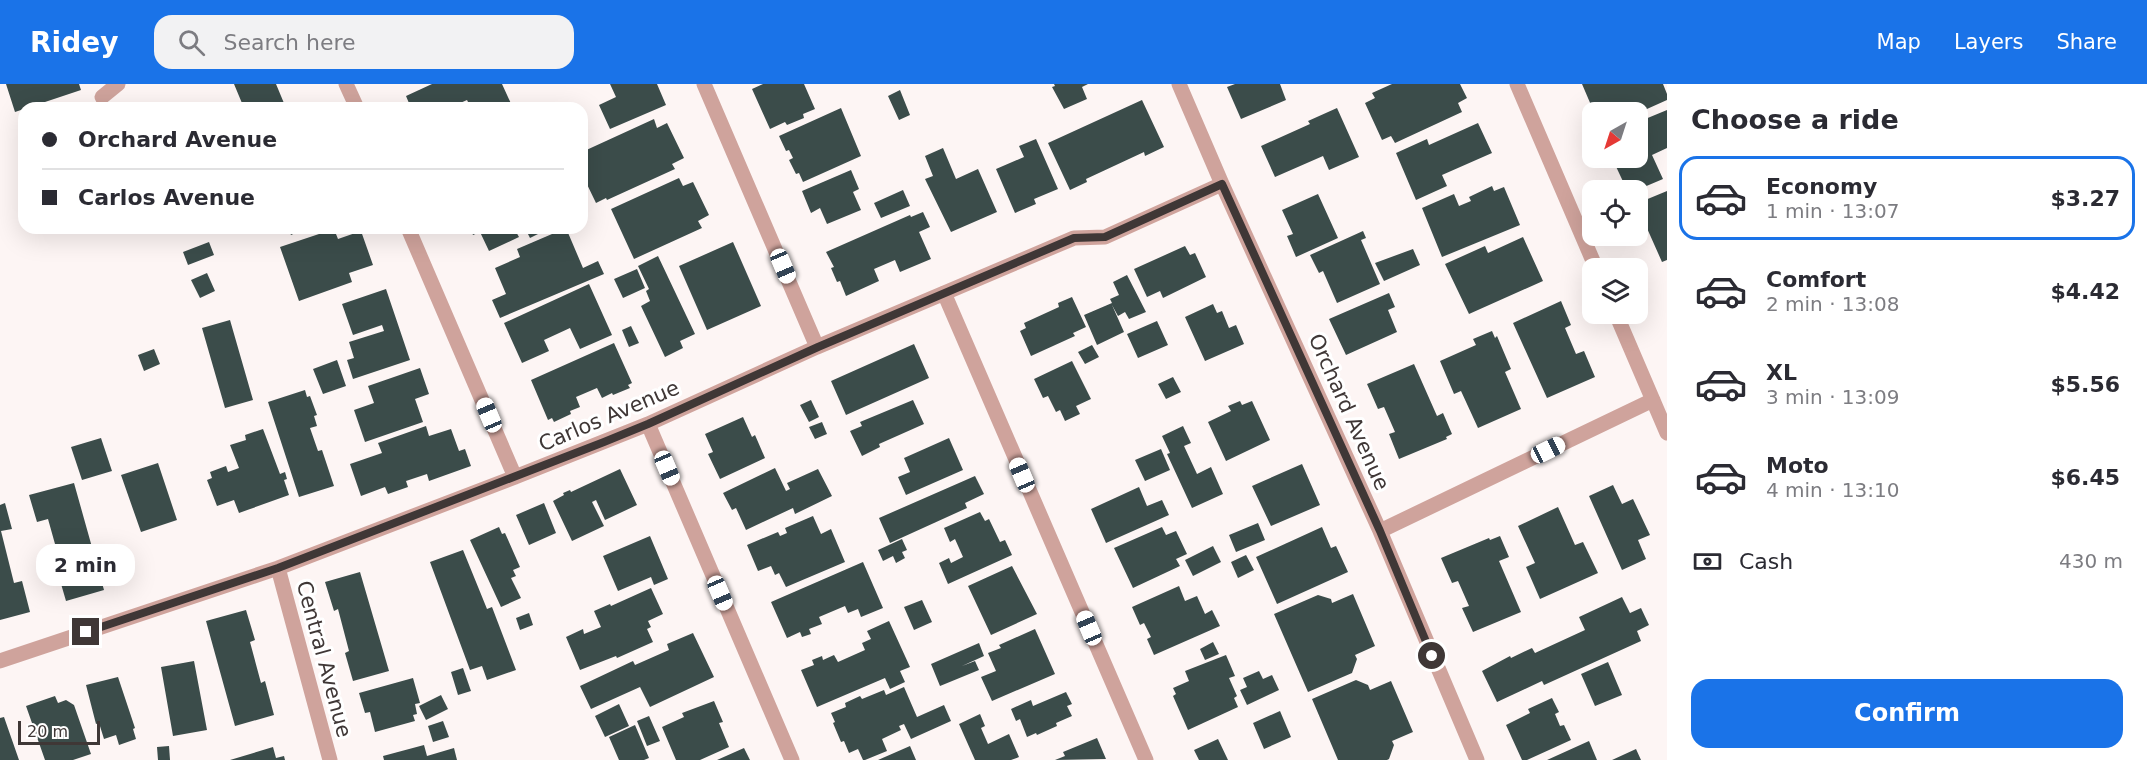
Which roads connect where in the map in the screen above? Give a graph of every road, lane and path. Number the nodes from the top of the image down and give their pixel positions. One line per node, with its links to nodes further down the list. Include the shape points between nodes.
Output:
1 (118, 84): 6 (street)
2 (346, 84): 7 (street)
3 (704, 84): 13 (street)
4 (1179, 84): 8 (street, Orchard Avenue)
5 (1517, 84): 10 (street)
6 (102, 97)
7 (354, 102)
8 (1222, 184): 11 (street, Carlos Avenue, via 1105,237 1074,238); 18 (street, Orchard Avenue)
9 (411, 234): 17 (street)
10 (1592, 258)
11 (944, 294): 13 (street, Carlos Avenue); 23 (street)
12 (1620, 324): 14 (street)
13 (818, 347): 15 (street, Carlos Avenue)
14 (1653, 400): 16 (street); 18 (street)
15 (648, 424): 17 (street, Carlos Avenue); 22 (street)
16 (1667, 433)
17 (516, 477): 19 (street, Carlos Avenue)
18 (1380, 531): 24 (street, Orchard Avenue)
19 (278, 568): 20 (street, Carlos Avenue); 21 (street, Central Avenue)
20 (0, 661)
21 (330, 760)
22 (792, 760)
23 (1146, 760)
24 (1476, 760)

